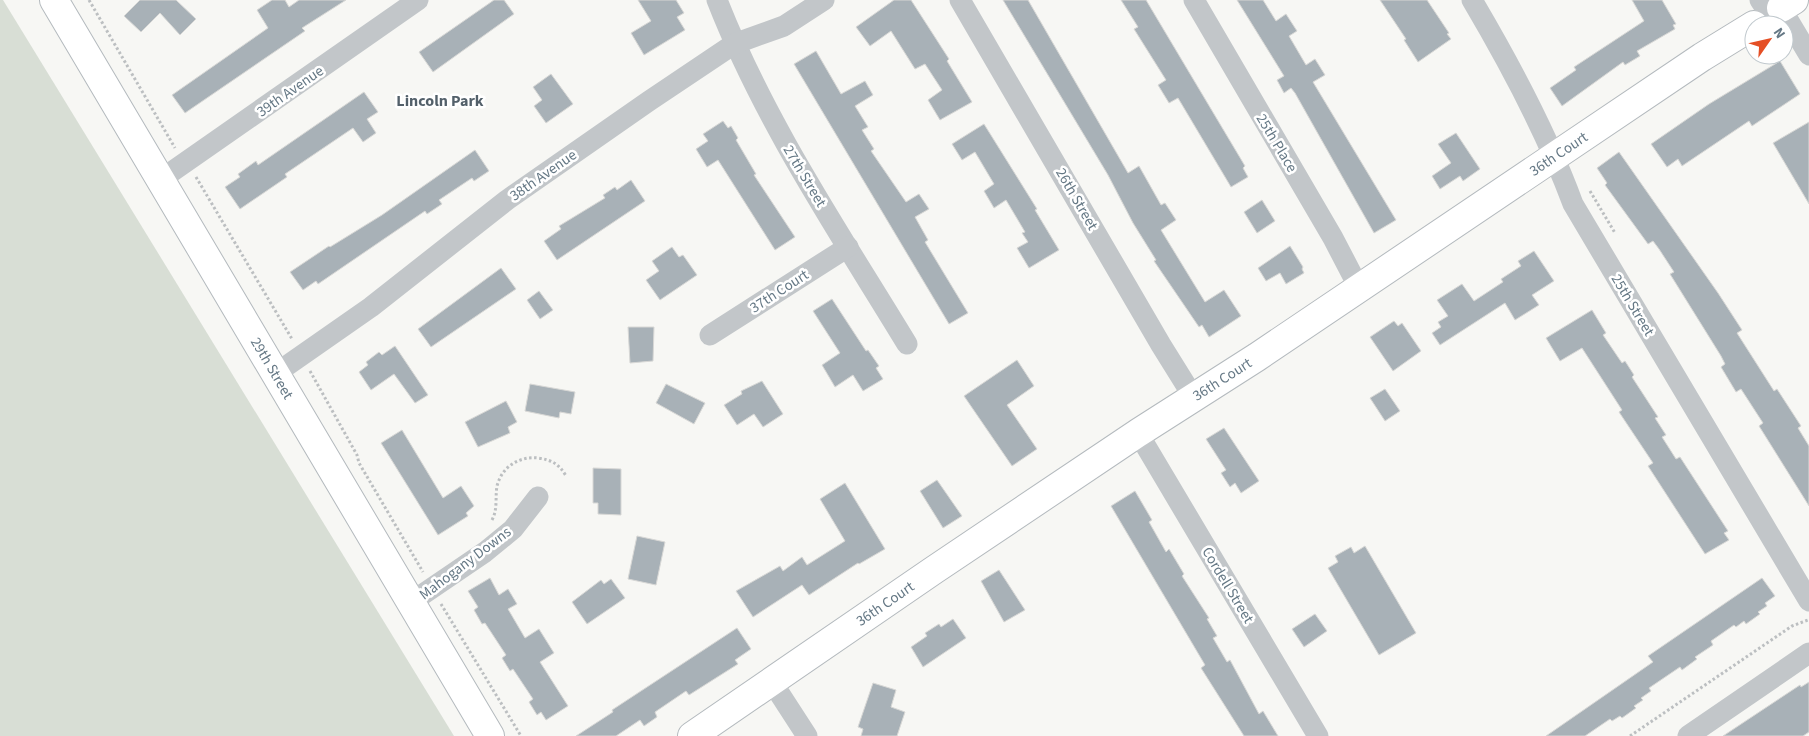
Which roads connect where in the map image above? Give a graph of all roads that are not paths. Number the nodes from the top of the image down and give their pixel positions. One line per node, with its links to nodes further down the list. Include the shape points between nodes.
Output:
1 (54, 0): 12 (street, 29th Street)
2 (418, 0): 12 (street, 39th Avenue)
3 (717, 0): 9 (street, 27th Street)
4 (824, 0): 9 (street, 38th Avenue, via 784,26)
5 (960, 0): 18 (street, 26th Street)
6 (1194, 0): 14 (street, 25th Place)
7 (1472, 0): 11 (street, 25th Street)
8 (1769, 12): 10 (street); 11 (street, 36th Court)
9 (734, 44): 13 (street, 27th Street, via 788,148); 17 (street, 38th Avenue, via 507,200 371,306)
10 (1809, 55)
11 (1556, 158): 14 (street, 36th Court); 21 (street, 25th Street, via 1573,204)
12 (160, 180): 17 (street, 29th Street)
13 (848, 247): 15 (street, 37th Court); 16 (street, 27th Street)
14 (1359, 288): 18 (street, 36th Court)
15 (710, 335)
16 (907, 344)
17 (275, 374): 22 (street, 29th Street)
18 (1194, 398): 19 (street, 36th Court)
19 (1138, 433): 24 (street, 36th Court); 28 (street, Cordell Street)
20 (538, 497): 22 (street, Mahogany Downs, via 513,529)
21 (1809, 601)
22 (410, 603): 25 (street, 29th Street)
23 (1809, 652): 29 (street)
24 (772, 682): 26 (street, 36th Court); 27 (street)
25 (490, 736)
26 (692, 736)
27 (807, 736)
28 (1318, 736)
29 (1688, 736)

